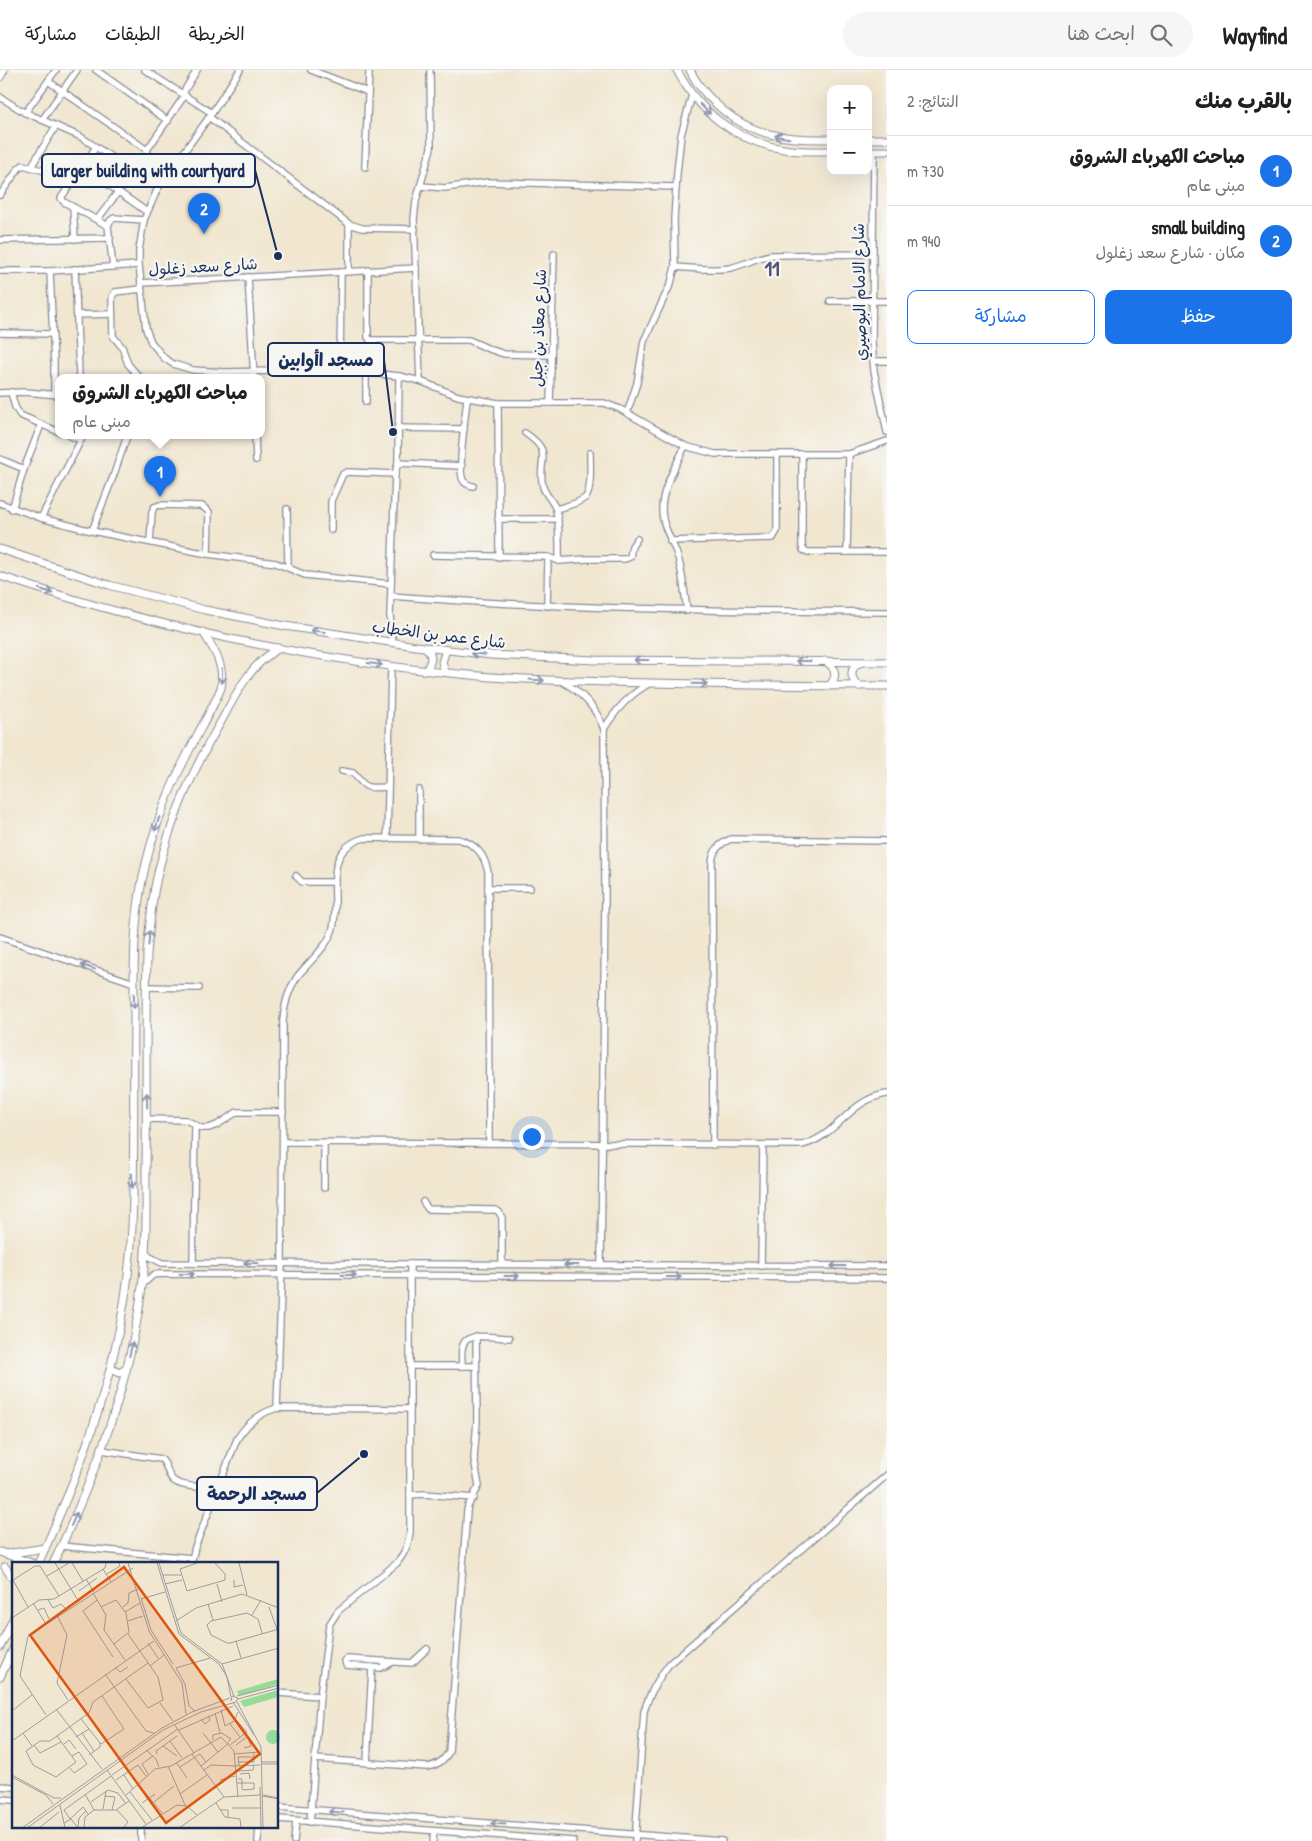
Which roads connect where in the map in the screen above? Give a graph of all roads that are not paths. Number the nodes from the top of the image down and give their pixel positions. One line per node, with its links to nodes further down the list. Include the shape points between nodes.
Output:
1 (4, 70): 13 (street)
2 (56, 70): 14 (street)
3 (78, 70): 15 (street)
4 (96, 70): 23 (street)
5 (145, 70): 17 (street)
6 (197, 70): 17 (street)
7 (240, 70): 21 (street)
8 (311, 70): 16 (street)
9 (430, 70): 39 (street, via 430,148)
10 (676, 70): 18 (street)
11 (690, 70): 28 (street, one-way to 11, via 775,136 739,123 712,100)
12 (369, 73): 16 (street)
13 (0, 77)
14 (48, 81): 15 (street); 20 (street)
15 (62, 91): 22 (street); 23 (street, via 145,149 149,149)
16 (368, 92): 36 (street)
17 (184, 94): 21 (street); 23 (street)
18 (692, 96): 30 (street, one-way to 30, via 723,125 742,136 783,149); 40 (street, via 681,136)
19 (0, 97): 20 (street)
20 (25, 113): 22 (street)
21 (210, 115): 41 (street); 48 (street)
22 (42, 120): 24 (street)
23 (168, 121)
24 (56, 126): 29 (street, via 75,133); 35 (street)
25 (827, 139): 28 (street)
26 (872, 139): 27 (street)
27 (887, 139)
28 (807, 140): 30 (street)
29 (96, 147): 34 (street); 41 (street)
30 (806, 151): 31 (street)
31 (827, 151)
32 (872, 151): 33 (street)
33 (887, 151)
34 (82, 166): 38 (street); 42 (street)
35 (31, 167): 38 (street, via 49,172); 43 (street, via 20,167)
36 (365, 167)
37 (871, 175): 55 (street, شارع الامام البوصيري)
38 (68, 186): 44 (street, via 61,198)
39 (420, 186): 40 (street, via 445,188 493,182); 50 (street)
40 (676, 187): 57 (street)
41 (158, 188): 45 (street)
42 (118, 192): 45 (street); 46 (street)
43 (0, 195)
44 (73, 207): 46 (street); 52 (street)
45 (147, 212): 47 (street)
46 (97, 220): 49 (street)
47 (144, 220): 49 (street, via 114,218); 56 (street)
48 (349, 224): 50 (street, via 362,228); 65 (street)
49 (108, 226): 51 (street)
50 (415, 229): 59 (street)
51 (110, 238): 52 (street); 58 (street)
52 (75, 239): 53 (street)
53 (0, 240)
54 (554, 254): 76 (street, شارع معاذ بن جبل)
55 (872, 254): 57 (street, via 772,255 718,269); 69 (street, شارع الامام البوصيري)
56 (139, 266): 58 (street); 67 (street)
57 (675, 266): 96 (street, via 671,283 644,341 637,382)
58 (113, 267): 60 (street)
59 (416, 268): 63 (street, شارع سعد زغلول); 75 (street)
60 (75, 269): 62 (street); 72 (street)
61 (0, 270): 62 (street)
62 (50, 270): 74 (street)
63 (368, 270): 65 (street, شارع سعد زغلول); 75 (street, via 368,338)
64 (341, 272): 65 (street, شارع سعد زغلول); 66 (street, شارع سعد زغلول); 79 (street)
65 (349, 272)
66 (248, 277): 67 (street, شارع سعد زغلول); 80 (street)
67 (141, 286): 71 (street, شارع سعد زغلول, via 113,293); 84 (street, via 146,332 157,351 183,368)
68 (830, 301): 69 (street)
69 (872, 301): 70 (street); 77 (street, شارع الامام البوصيري)
70 (887, 301)
71 (112, 314): 72 (street); 83 (street, via 113,336)
72 (77, 315): 82 (street)
73 (0, 333): 74 (street)
74 (53, 334): 86 (street)
75 (418, 340): 76 (street, via 469,340 504,354); 88 (street)
76 (551, 355): 95 (street, شارع معاذ بن جبل)
77 (873, 361): 78 (street); 101 (street, شارع الامام البوصيري)
78 (887, 361)
79 (340, 370): 80 (street); 81 (street)
80 (254, 371): 85 (street)
81 (366, 371): 87 (street); 93 (street)
82 (79, 374)
83 (137, 374)
84 (218, 374)
85 (232, 374)
86 (55, 375)
87 (399, 376): 88 (street); 98 (street)
88 (420, 381): 92 (street)
89 (11, 392): 90 (street); 91 (street); 97 (street, via 20,415)
90 (0, 393)
91 (55, 395)
92 (467, 398): 94 (street); 99 (street)
93 (366, 402)
94 (498, 403): 95 (street); 125 (street)
95 (550, 403): 96 (street, via 604,403)
96 (627, 413): 107 (street)
97 (40, 425): 100 (street); 116 (street)
98 (397, 428): 99 (street); 114 (street)
99 (464, 429): 115 (street)
100 (55, 431)
101 (887, 432)
102 (525, 433): 121 (street, via 543,450 544,488)
103 (81, 439): 123 (street)
104 (126, 439): 127 (street)
105 (255, 439): 113 (street)
106 (887, 441): 111 (street)
107 (685, 446): 109 (street, via 715,454); 129 (street, via 663,498 663,523)
108 (590, 453): 121 (street, via 588,493 581,500)
109 (777, 454): 110 (street); 129 (street, via 777,531 773,538)
110 (802, 454): 111 (street); 132 (street, via 802,548 808,552)
111 (849, 454): 132 (street)
112 (0, 459): 116 (street)
113 (256, 460)
114 (398, 463): 115 (street); 117 (street)
115 (462, 466): 118 (street, via 463,480)
116 (24, 469): 120 (street)
117 (395, 474): 126 (street, via 342,474 332,497); 141 (street)
118 (473, 486)
119 (0, 503): 120 (street)
120 (12, 508): 123 (street)
121 (556, 509): 124 (street)
122 (287, 510): 139 (street)
123 (41, 518): 127 (street)
124 (558, 519): 125 (street); 138 (street)
125 (498, 520): 136 (street)
126 (331, 530)
127 (92, 531): 130 (street)
128 (637, 539): 138 (street, via 630,557 625,560)
129 (670, 541): 144 (street, via 680,562)
130 (150, 542): 134 (street); 134 (street, via 154,507 202,506 209,512)
131 (0, 549): 147 (street, شارع عمر بن الخطاب, one-way to 131, via 204,610 109,585)
132 (847, 552): 133 (street)
133 (887, 552)
134 (208, 554): 139 (street)
135 (433, 556): 136 (street)
136 (499, 556): 137 (street)
137 (548, 557): 138 (street); 143 (street)
138 (559, 561)
139 (288, 567): 141 (street, via 305,575)
140 (0, 576): 146 (street, one-way to 146, via 102,607)
141 (391, 584): 142 (street)
142 (391, 596): 143 (street); 147 (street)
143 (547, 606): 144 (street)
144 (687, 611): 145 (street)
145 (887, 612)
146 (203, 632): 148 (street); 170 (street, one-way to 170, via 222,667 221,688 158,819)
147 (394, 643): 149 (street, شارع عمر بن الخطاب)
148 (279, 648): 154 (street, one-way to 154); 172 (street, via 253,669 203,752 170,832)
149 (426, 648): 150 (street, شارع عمر بن الخطاب); 155 (street, via 431,658)
150 (446, 650): 151 (street, شارع عمر بن الخطاب, one-way to 150, via 595,660); 156 (street, via 442,662)
151 (825, 661): 152 (street, شارع عمر بن الخطاب); 159 (street, via 834,669 835,675)
152 (862, 662): 153 (street, شارع عمر بن الخطاب); 160 (street, via 852,669 851,676)
153 (887, 662)
154 (392, 667): 155 (street); 164 (street)
155 (426, 670): 156 (street)
156 (445, 672): 157 (street, one-way to 157)
157 (563, 682): 158 (street); 162 (street, via 588,701)
158 (650, 683): 159 (street, one-way to 159); 162 (street, via 622,705)
159 (828, 686): 160 (street)
160 (859, 686): 161 (street)
161 (887, 686)
162 (604, 729): 186 (street)
163 (342, 771): 164 (street, via 353,773 365,787)
164 (388, 787): 166 (street)
165 (419, 790): 167 (street)
166 (387, 839): 167 (street); 171 (street, via 364,838 346,847 336,864)
167 (419, 839): 173 (street, via 459,839 480,850 486,861)
168 (887, 841): 187 (street, via 731,839 717,848 712,863)
169 (296, 876): 171 (street, via 302,882)
170 (142, 881): 172 (street); 176 (street, via 134,934)
171 (335, 882): 180 (street, via 330,937 297,977 284,1008)
172 (156, 883): 177 (street, one-way to 172)
173 (488, 888): 174 (street); 185 (street)
174 (530, 888)
175 (0, 937): 176 (street, one-way to 175)
176 (134, 983): 189 (street, one-way to 189)
177 (146, 988): 178 (street); 181 (street, one-way to 177)
178 (199, 988)
179 (887, 1094): 188 (street, via 865,1100 812,1143)
180 (283, 1112): 182 (street, via 237,1112 209,1128); 183 (street)
181 (147, 1119): 182 (street, via 186,1120); 190 (street)
182 (195, 1125): 194 (street)
183 (283, 1142): 184 (street); 195 (street)
184 (324, 1142): 185 (street); 191 (street)
185 (489, 1144): 186 (street)
186 (603, 1144): 187 (street); 198 (street)
187 (713, 1145): 188 (street)
188 (763, 1145): 199 (street)
189 (132, 1158): 190 (street); 207 (street, one-way to 207, via 130,1252 124,1303)
190 (147, 1158): 193 (street)
191 (324, 1188)
192 (423, 1202): 197 (street, via 428,1209 500,1212)
193 (145, 1252): 194 (street, via 162,1263); 204 (street)
194 (193, 1263): 195 (street, one-way to 194)
195 (282, 1263): 196 (street); 201 (street)
196 (410, 1264): 197 (street); 202 (street)
197 (502, 1264): 198 (street, one-way to 197)
198 (601, 1265): 199 (street)
199 (761, 1266): 200 (street, one-way to 199)
200 (887, 1266)
201 (282, 1275): 202 (street, one-way to 202); 204 (street, one-way to 201, via 153,1275 159,1274); 214 (street)
202 (410, 1276): 203 (street, one-way to 203); 208 (street)
203 (887, 1278)
204 (142, 1286): 211 (street, one-way to 204)
205 (476, 1336): 206 (street); 209 (street, via 464,1343); 210 (street)
206 (509, 1338)
207 (111, 1365): 211 (street, via 115,1371); 212 (street)
208 (410, 1366): 209 (street); 215 (street)
209 (462, 1366): 210 (street)
210 (475, 1366): 220 (street, via 477,1420 474,1458 479,1486)
211 (126, 1369): 213 (street)
212 (105, 1387): 213 (street, via 112,1385); 222 (street, via 79,1468)
213 (120, 1392): 216 (street)
214 (277, 1408): 215 (street); 218 (street, via 258,1416 242,1430)
215 (410, 1409): 219 (street)
216 (102, 1450): 218 (street, via 161,1459 173,1481 179,1485); 221 (street, one-way to 216)
217 (887, 1475): 249 (street, via 670,1662 659,1676 644,1711)
218 (217, 1488): 224 (street)
219 (410, 1495): 220 (street); 238 (street, via 410,1532 404,1554 338,1611 329,1626)
220 (474, 1498): 240 (street, via 468,1511 449,1752 444,1760 427,1767)
221 (61, 1546): 224 (street); 227 (street)
222 (45, 1548): 223 (street); 226 (street)
223 (3, 1553): 225 (street)
224 (192, 1561)
225 (28, 1562)
226 (39, 1562)
227 (54, 1562)
228 (3, 1566): 229 (street)
229 (12, 1577)
230 (12, 1621): 231 (street)
231 (0, 1647)
232 (427, 1649): 234 (street, via 412,1663)
233 (12, 1650): 236 (street)
234 (394, 1662): 235 (street); 235 (street, via 380,1668)
235 (368, 1665): 240 (street)
236 (0, 1677)
237 (279, 1693): 238 (street)
238 (320, 1696): 239 (street)
239 (315, 1759): 240 (street); 242 (street)
240 (367, 1763)
241 (279, 1807): 242 (street)
242 (311, 1810): 245 (street); 249 (street, one-way to 242)
243 (279, 1819): 244 (street)
244 (296, 1821): 245 (street); 254 (street)
245 (310, 1822): 248 (street)
246 (142, 1828): 252 (street)
247 (259, 1828): 253 (street)
248 (434, 1831): 250 (street); 255 (street)
249 (635, 1838): 257 (street)
250 (516, 1839): 251 (street)
251 (547, 1840): 256 (street)
252 (141, 1841)
253 (258, 1841)
254 (294, 1841)
255 (433, 1841)
256 (573, 1841)
257 (722, 1841)

